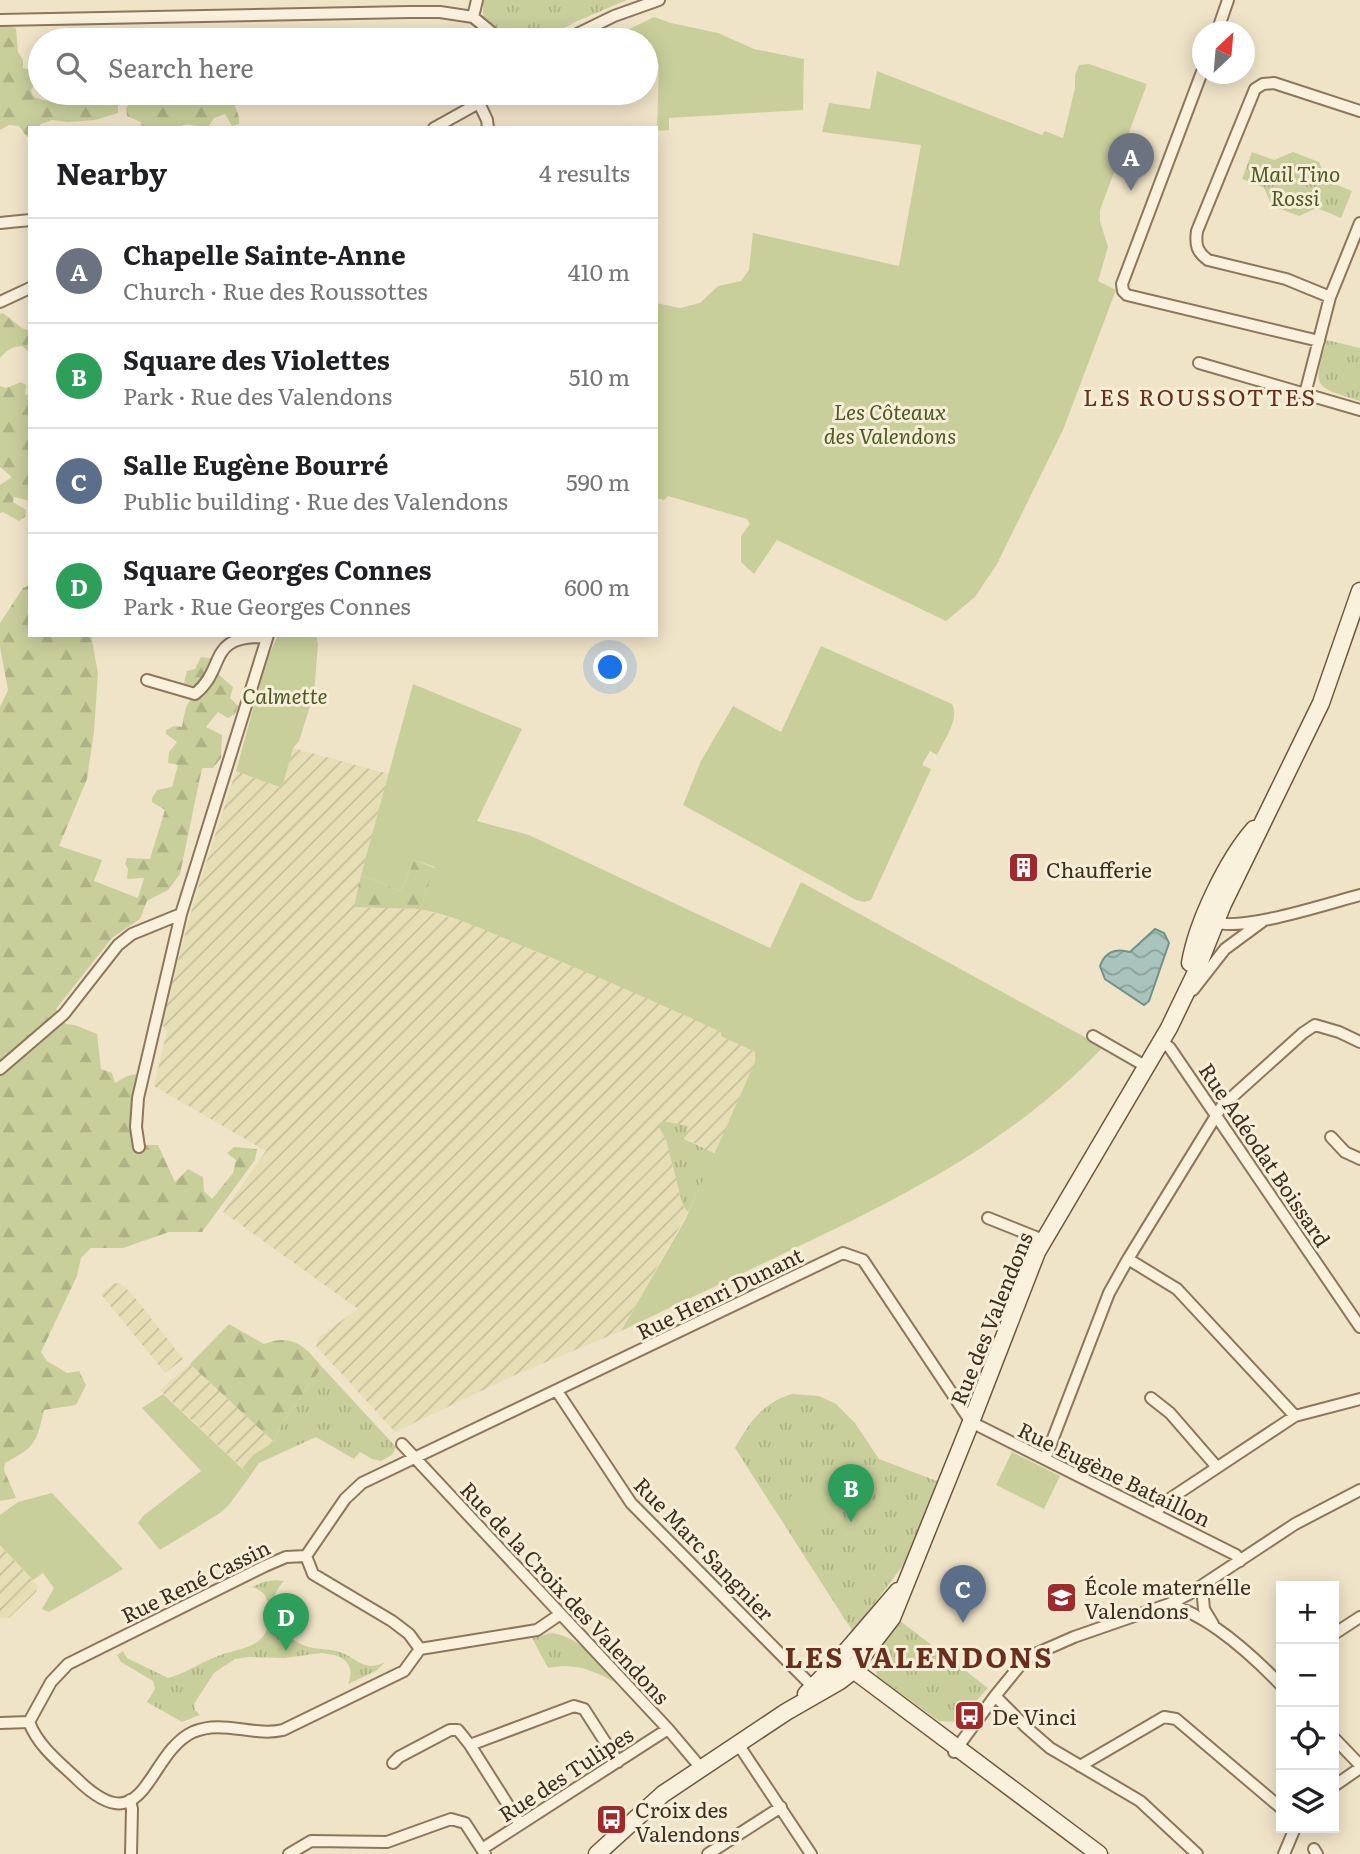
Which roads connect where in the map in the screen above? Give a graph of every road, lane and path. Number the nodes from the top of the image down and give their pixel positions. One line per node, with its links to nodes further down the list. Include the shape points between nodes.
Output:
1 (359, 0): 5 (street)
2 (477, 0): 6 (street)
3 (659, 0): 10 (street)
4 (1228, 0): 8 (street)
5 (360, 13): 6 (street, via 440,12); 7 (street)
6 (473, 17): 9 (street)
7 (0, 20)
8 (1221, 21)
9 (486, 28)
10 (590, 28)
11 (1197, 84): 23 (street, via 1123,291)
12 (475, 105): 15 (street)
13 (480, 105): 16 (street)
14 (1360, 111): 21 (street, via 1274,83 1255,89 1195,242 1208,260 1286,279)
15 (438, 126)
16 (488, 126)
17 (28, 220): 18 (street)
18 (0, 223)
19 (1360, 223): 21 (street)
20 (28, 289): 22 (street)
21 (1330, 297): 23 (street)
22 (0, 302)
23 (1319, 341): 25 (street)
24 (1199, 363): 25 (street)
25 (1305, 394): 26 (street)
26 (1360, 410)
27 (1360, 591): 34 (main road, Rue des Valendons, via 1321,703 1264,816 1237,850)
28 (244, 637): 30 (street, via 227,645 195,694)
29 (268, 637): 32 (street)
30 (147, 680)
31 (1360, 895): 33 (street)
32 (181, 914): 41 (street, via 132,934 118,945 64,1014); 44 (street, via 138,1098)
33 (1264, 920): 34 (street); 35 (street)
34 (1210, 925): 35 (street, via 1219,942); 36 (main road, Rue des Valendons, via 1195,942)
35 (1230, 945): 36 (street)
36 (1175, 1015): 38 (main road, Rue des Valendons)
37 (1093, 1037): 40 (street)
38 (1162, 1041): 40 (main road, Rue des Valendons); 42 (street, Rue Adéodat Boissard)
39 (1360, 1042): 42 (street, via 1315,1025)
40 (1147, 1067): 47 (main road, Rue des Valendons)
41 (0, 1069)
42 (1216, 1114): 48 (street); 49 (street, Rue Adéodat Boissard)
43 (1331, 1137): 45 (street)
44 (139, 1147)
45 (1360, 1159)
46 (988, 1218): 47 (street)
47 (1043, 1240): 54 (main road, Rue des Valendons)
48 (1128, 1259): 53 (street, via 1177,1289); 57 (street, via 1109,1293)
49 (1360, 1327)
50 (557, 1391): 54 (street, Rue Henri Dunant, via 844,1253 863,1260); 56 (street, Rue Henri Dunant); 73 (street, Rue Marc Sangnier, via 631,1503)
51 (1152, 1398): 58 (street)
52 (1360, 1399): 53 (street)
53 (1295, 1416): 58 (street)
54 (971, 1422): 57 (street, Rue Eugène Bataillon); 67 (main road, Rue des Valendons, via 892,1618)
55 (402, 1444): 56 (street, Rue de la Croix des Valendons)
56 (416, 1458): 61 (street, via 353,1490); 65 (street, Rue de la Croix des Valendons)
57 (1045, 1459): 60 (street, Rue Eugène Bataillon)
58 (1216, 1466): 60 (street, via 1162,1504)
59 (1360, 1490): 62 (street, via 1295,1524)
60 (1156, 1514): 62 (street, Rue Eugène Bataillon)
61 (306, 1556): 70 (street, via 313,1574 392,1621); 77 (street, Rue René Cassin, via 286,1557 265,1566 68,1664 51,1682)
62 (1240, 1561): 63 (street)
63 (1202, 1587): 64 (street); 68 (street, via 1204,1609)
64 (1169, 1604): 68 (street); 74 (street, via 1026,1658)
65 (559, 1615): 70 (street, via 537,1630); 79 (street, Rue de la Croix des Valendons)
66 (1360, 1617): 69 (street)
67 (877, 1627): 71 (main road, Rue des Valendons); 75 (main road, via 870,1678)
68 (1216, 1629): 72 (street)
69 (1339, 1631)
70 (420, 1649): 90 (street, via 404,1671 292,1727 265,1732 215,1727 191,1733 167,1754 144,1791)
71 (847, 1668): 73 (main road); 75 (main road); 76 (main road, via 841,1681); 83 (main road)
72 (1276, 1672)
73 (813, 1687): 76 (main road)
74 (995, 1696): 83 (street); 86 (street, via 1050,1748)
75 (894, 1701): 83 (main road)
76 (786, 1712): 81 (main road)
77 (29, 1722): 78 (street); 90 (street, via 39,1741 92,1793 107,1801)
78 (0, 1723)
79 (668, 1729): 84 (street, Rue des Tulipes); 88 (street, Rue de la Croix des Valendons)
80 (1339, 1743): 87 (street)
81 (738, 1744): 88 (main road); 92 (street)
82 (470, 1745): 84 (street, via 580,1706); 85 (street, via 460,1732 450,1730); 93 (street)
83 (955, 1751): 101 (main road); 102 (main road)
84 (618, 1762): 93 (street, Rue des Tulipes)
85 (393, 1763)
86 (1080, 1766): 91 (street, via 1170,1716); 103 (street, via 1140,1801)
87 (1360, 1766): 89 (street)
88 (701, 1768): 98 (main road, via 663,1794)
89 (1339, 1782)
90 (130, 1800): 96 (street)
91 (1276, 1804)
92 (781, 1807): 99 (street); 100 (street)
93 (520, 1824): 95 (street, Rue des Tulipes)
94 (1293, 1833): 104 (street)
95 (484, 1851): 97 (street, Rue des Tulipes, via 465,1823 451,1819 387,1842 311,1841)
96 (131, 1854)
97 (289, 1854)
98 (597, 1854)
99 (708, 1854)
100 (811, 1854)
101 (1084, 1854)
102 (1099, 1854)
103 (1197, 1854)
104 (1284, 1854)

